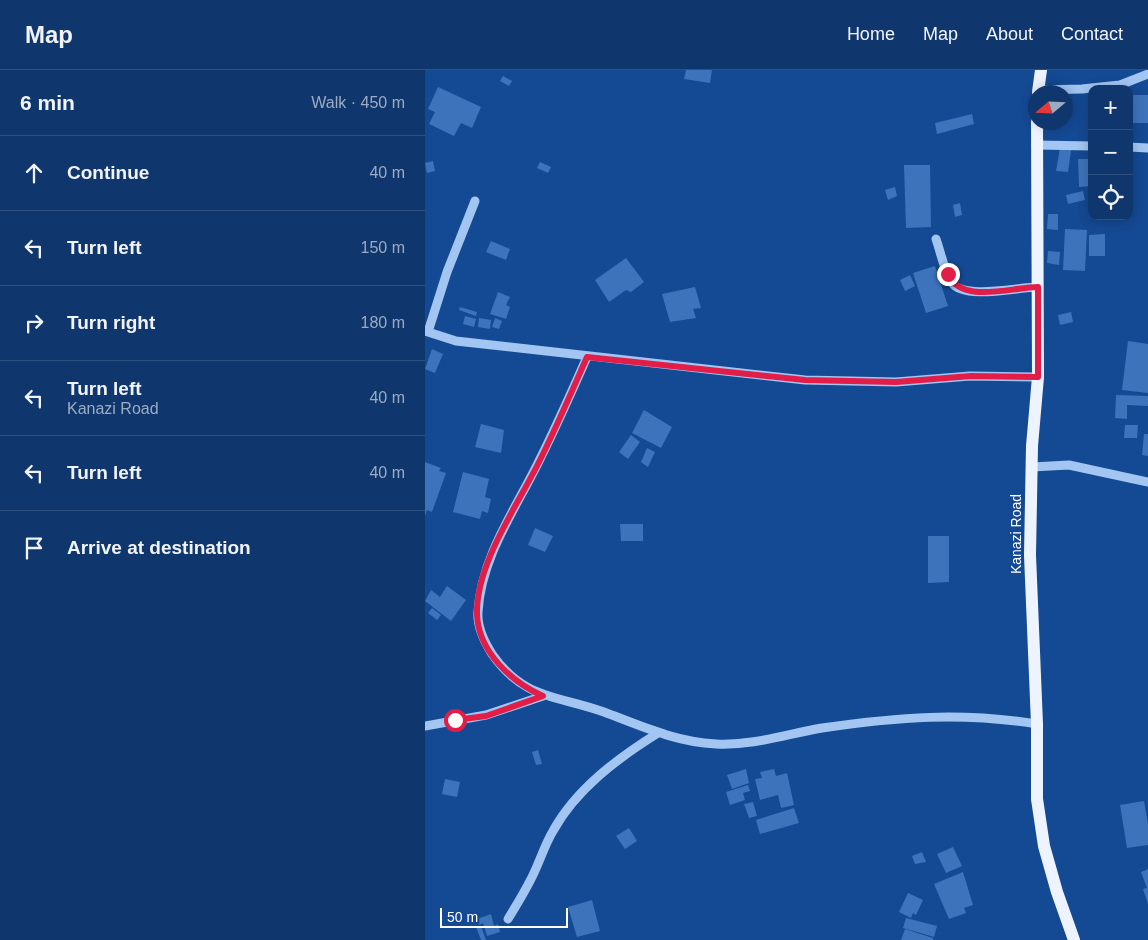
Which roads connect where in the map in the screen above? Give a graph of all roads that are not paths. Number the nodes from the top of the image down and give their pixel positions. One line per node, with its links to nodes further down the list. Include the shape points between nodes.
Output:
1 (1041, 70): 3 (main road)
2 (1148, 74): 4 (street, via 1120,85)
3 (1039, 85)
4 (1073, 88)
5 (1037, 130): 6 (main road, Kanazi Road)
6 (1036, 145): 7 (street); 12 (main road, Kanazi Road)
7 (1088, 146)
8 (1133, 147): 9 (street)
9 (1148, 148)
10 (475, 201): 13 (street)
11 (936, 239): 12 (street, via 952,283 959,288 969,292)
12 (1038, 287): 15 (main road, Kanazi Road)
13 (427, 332): 14 (street, via 456,341)
14 (587, 357): 15 (street, via 805,380 896,382 971,376); 18 (street, via 540,460 497,542 481,583 477,615 485,643 503,669)
15 (1038, 377): 16 (main road, Kanazi Road)
16 (1031, 467): 17 (street, via 1069,465); 19 (main road, Kanazi Road, via 1030,555)
17 (1148, 482)
18 (543, 696): 20 (street, via 486,716); 21 (street, via 603,712)
19 (1037, 724): 21 (street, via 966,716 913,716 800,732 749,743 717,744 687,741); 23 (main road, Kanazi Road, via 1037,799 1045,846)
20 (425, 726)
21 (658, 733): 22 (street, via 586,787 568,807)
22 (508, 919)
23 (1074, 940)

